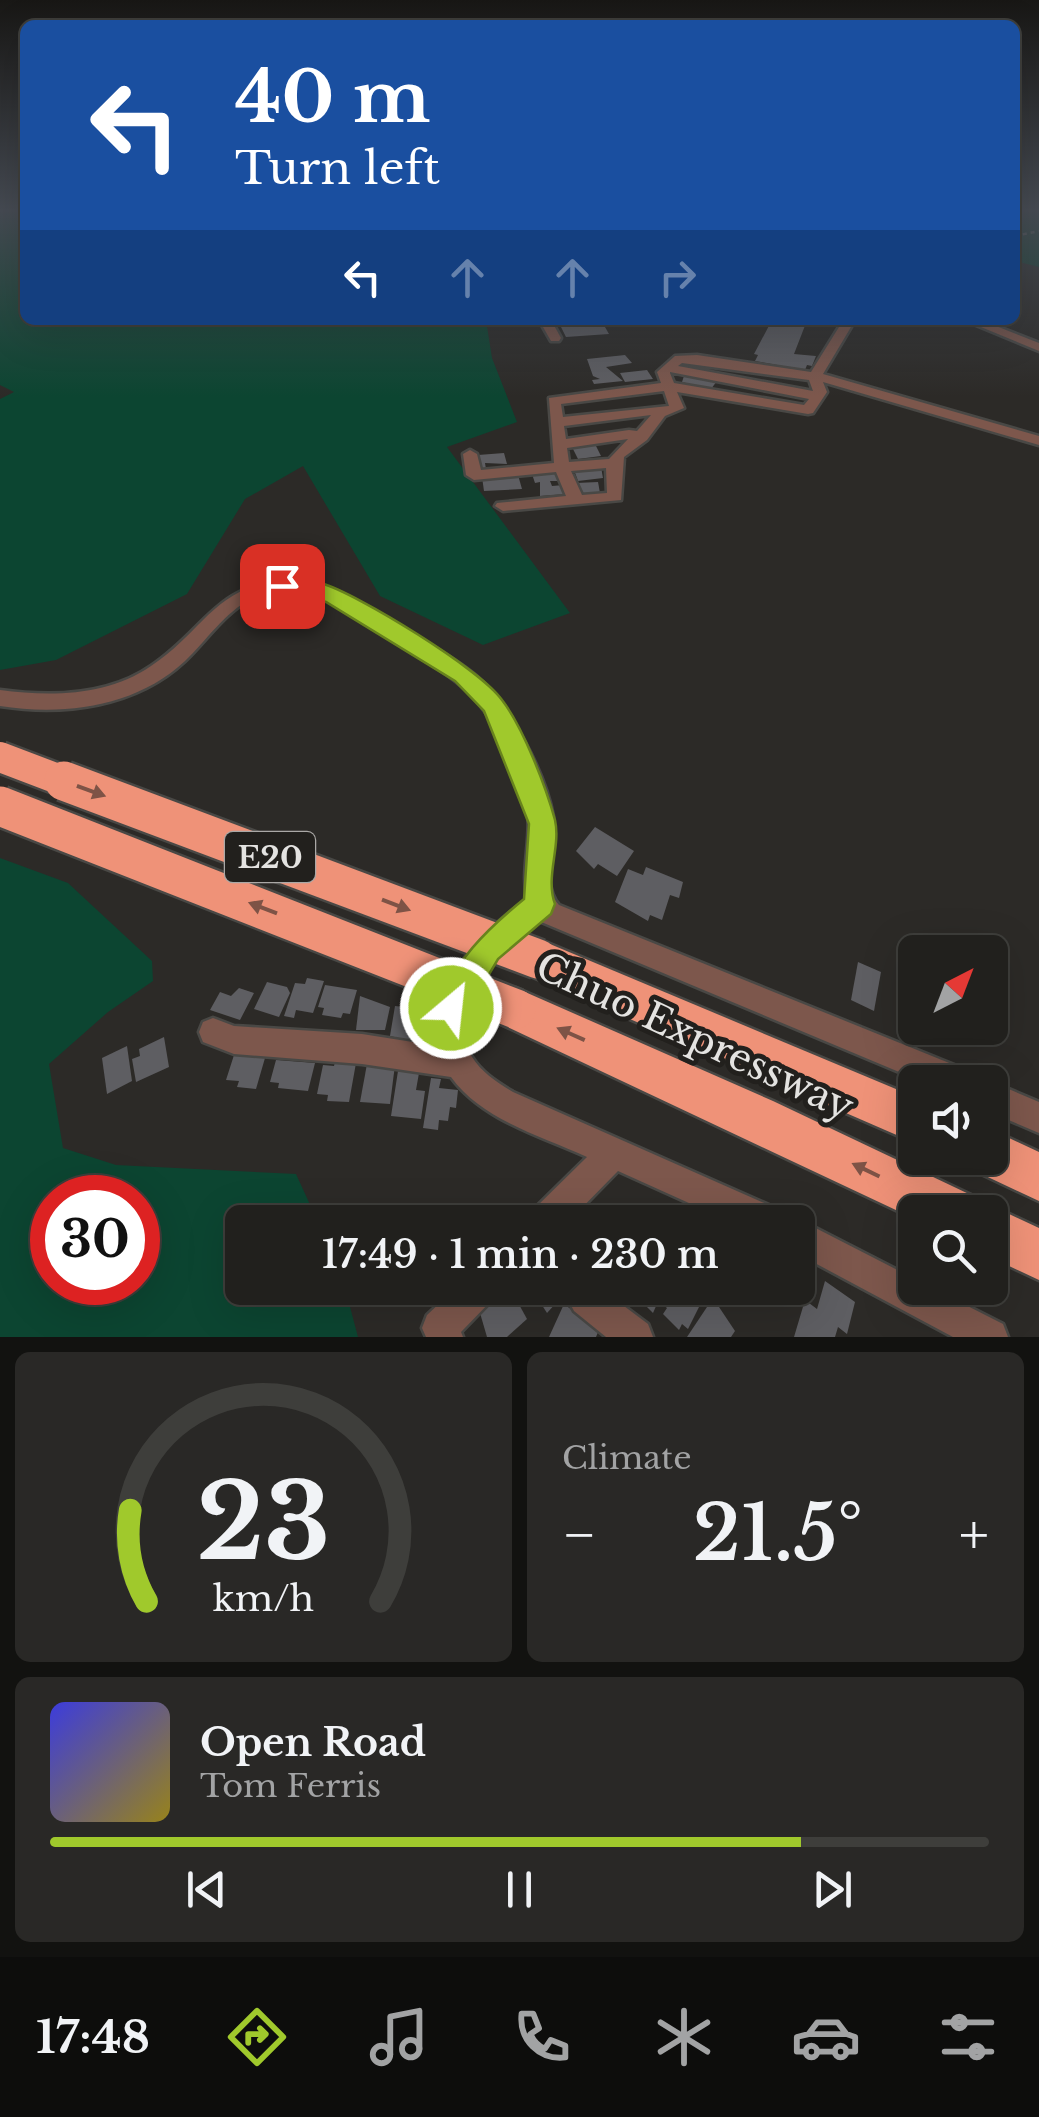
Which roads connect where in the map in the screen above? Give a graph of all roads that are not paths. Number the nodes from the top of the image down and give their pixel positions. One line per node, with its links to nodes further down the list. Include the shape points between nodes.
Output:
1 (548, 325): 4 (street)
2 (844, 325): 7 (street)
3 (983, 325): 5 (street)
4 (555, 338)
5 (1039, 347)
6 (672, 369): 7 (street, via 692,359); 8 (street); 9 (street)
7 (815, 378): 9 (street); 13 (street)
8 (674, 387): 9 (street, via 808,410); 10 (street); 11 (street, via 554,401)
9 (817, 396)
10 (672, 408): 11 (street); 12 (street)
11 (559, 422): 14 (street)
12 (642, 437): 14 (street); 16 (street)
13 (1039, 440)
14 (561, 444): 17 (street)
15 (470, 454): 17 (street, via 474,475)
16 (610, 463): 17 (street); 18 (street, via 614,496)
17 (562, 468): 18 (street)
18 (576, 500): 19 (street)
19 (503, 506)
20 (0, 698): 23 (street, via 82,699 138,682 170,662 234,600 282,586 317,589 463,675 494,706 542,824)
21 (0, 757): 28 (highway, Chuo Expressway / E20, one-way to 28, bridge, via 538,960)
22 (0, 806): 33 (highway, Chuo Expressway / E20, one-way to 22, bridge, via 516,1009)
23 (540, 904): 25 (street, via 488,948 463,983 451,1008); 26 (street, via 550,914)
24 (214, 1032): 25 (street, via 234,1040)
25 (459, 1064): 30 (street, via 502,1103)
26 (917, 1065)
27 (1008, 1104): 29 (street)
28 (898, 1113)
29 (1039, 1118)
30 (616, 1152): 34 (street); 35 (street)
31 (1008, 1162): 32 (highway)
32 (1039, 1177)
33 (919, 1195)
34 (562, 1205)
35 (731, 1205)
36 (1008, 1240): 38 (highway)
37 (815, 1245): 43 (street)
38 (1039, 1256)
39 (463, 1305): 41 (street, via 440,1328)
40 (594, 1305): 42 (street)
41 (445, 1337)
42 (635, 1337)
43 (990, 1337)

